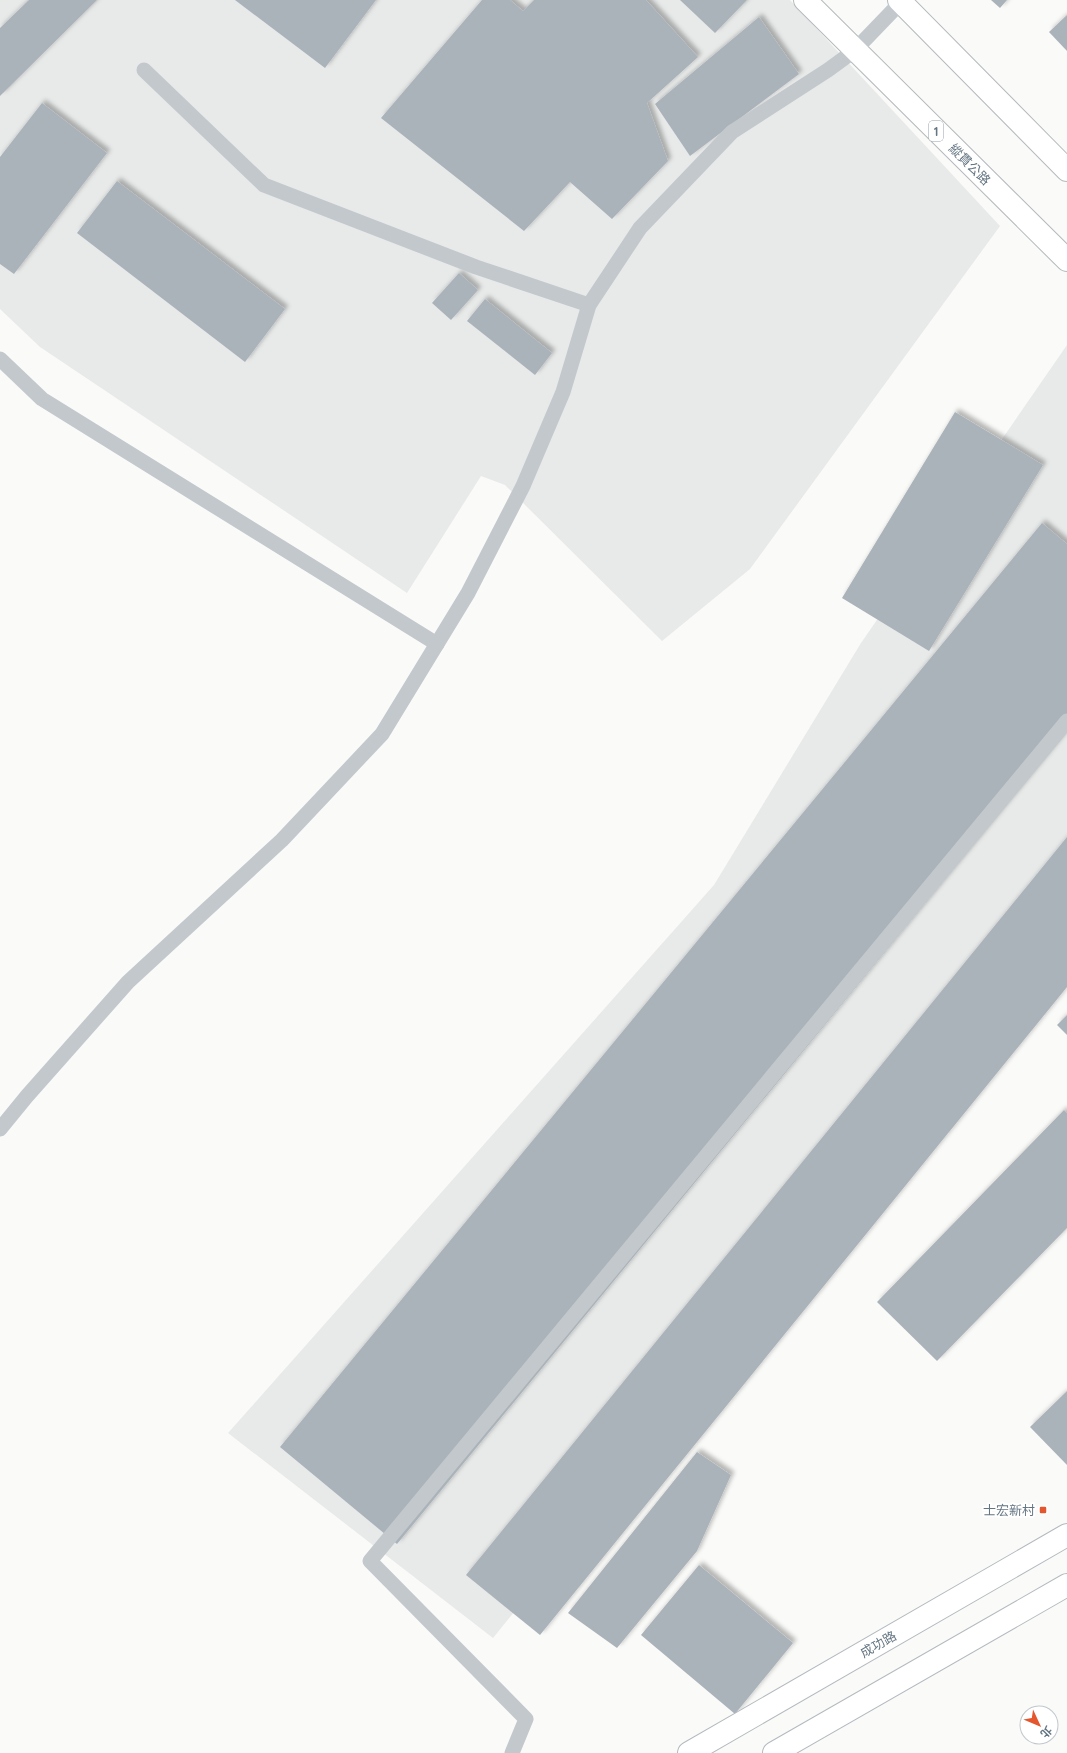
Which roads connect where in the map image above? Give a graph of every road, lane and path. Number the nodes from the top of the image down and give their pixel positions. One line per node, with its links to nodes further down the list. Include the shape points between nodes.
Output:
1 (805, 0): 3 (main road, 縱貫公路 / 1)
2 (901, 1): 3 (lane); 5 (main road)
3 (854, 50): 6 (main road, 縱貫公路 / 1); 7 (lane, via 828,70 732,132 640,228)
4 (144, 70): 7 (lane, via 264,185 476,267)
5 (1067, 170)
6 (1067, 260)
7 (589, 305): 9 (lane, via 563,392 523,486 468,593)
8 (0, 359): 9 (lane, via 42,399)
9 (436, 644): 11 (lane, via 382,734 282,840 128,982)
10 (1067, 721): 14 (lane, via 370,1561 526,1719)
11 (0, 1129)
12 (1067, 1535): 15 (main road, 成功路)
13 (1067, 1585): 16 (main road)
14 (512, 1753)
15 (689, 1753)
16 (774, 1753)

